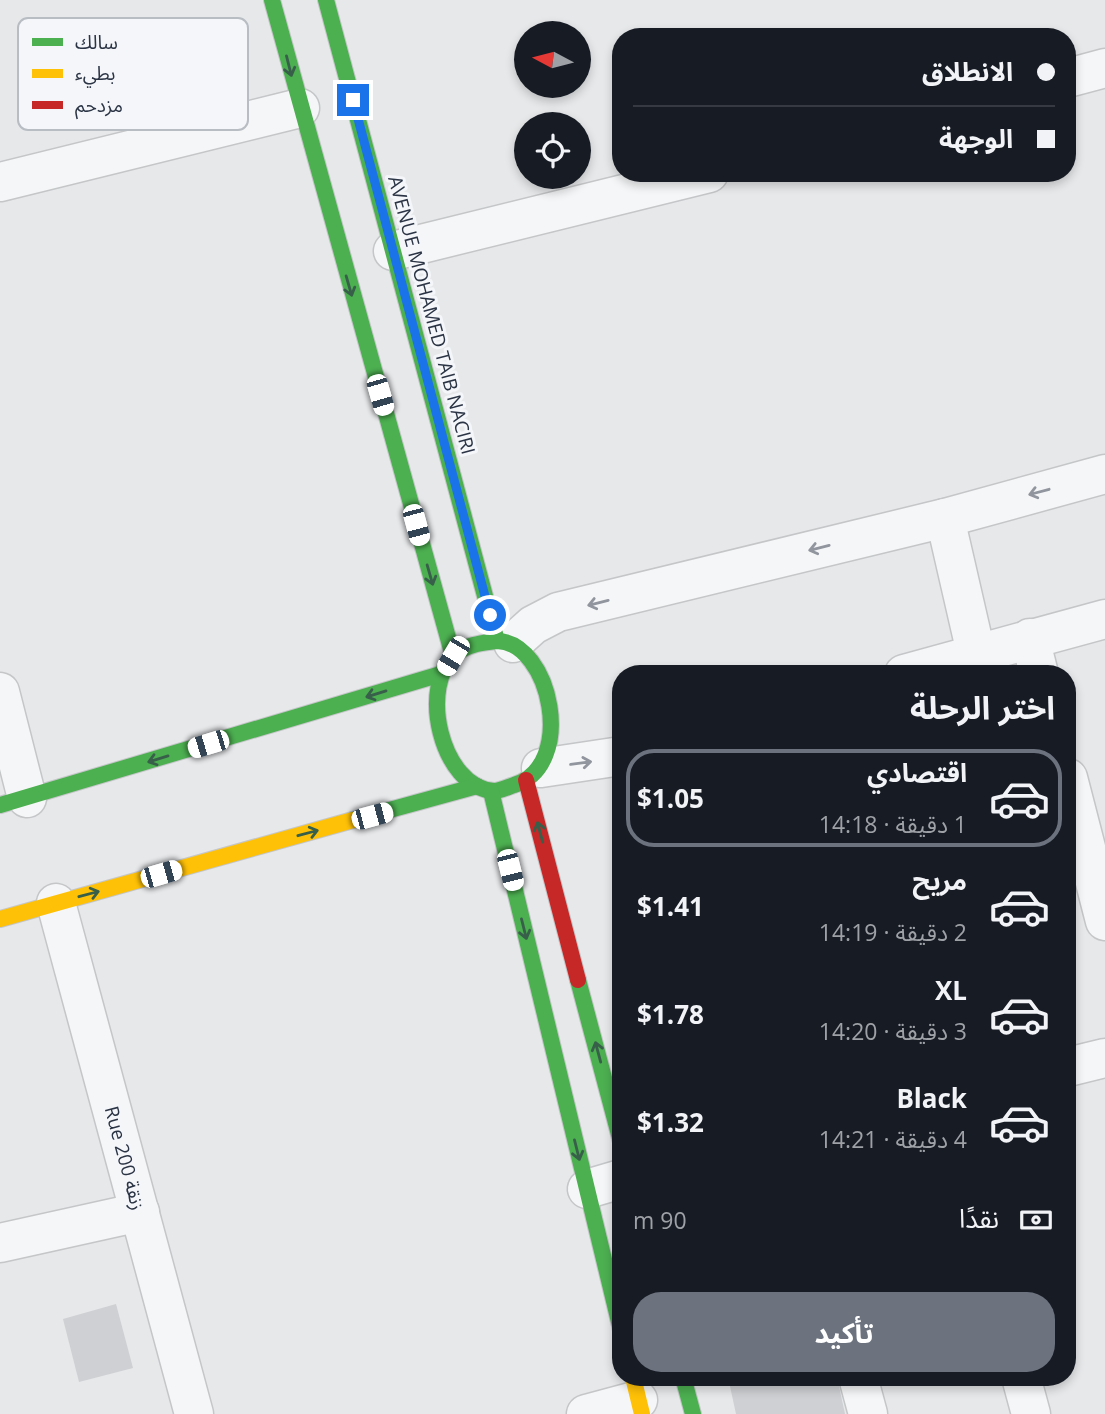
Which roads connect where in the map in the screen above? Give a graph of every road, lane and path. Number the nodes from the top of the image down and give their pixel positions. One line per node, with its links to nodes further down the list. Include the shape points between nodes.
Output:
1 (272, 0): 5 (street, one-way to 5)
2 (326, 0): 10 (street, AVENUE MOHAMED TAIB NACIRI)
3 (1105, 68): 4 (street)
4 (1076, 76)
5 (300, 108): 6 (street); 16 (street, one-way to 16)
6 (248, 121)
7 (211, 130): 8 (street)
8 (0, 182)
9 (673, 182): 10 (street)
10 (393, 251): 14 (street, AVENUE MOHAMED TAIB NACIRI)
11 (1105, 474): 12 (street, one-way to 12)
12 (945, 518): 14 (street, one-way to 14, via 558,612); 15 (street)
13 (1105, 619): 17 (street)
14 (505, 642): 16 (street, via 474,644); 22 (street, via 525,653 548,706 552,742)
15 (976, 653): 17 (street); 18 (street)
16 (453, 656): 19 (street)
17 (1034, 656)
18 (935, 665)
19 (441, 674): 23 (street, via 435,698 439,730 453,765 467,782); 24 (street, one-way to 24)
20 (0, 692): 24 (street)
21 (612, 758): 22 (street, one-way to 21)
22 (534, 774): 23 (street, via 512,788); 31 (street, one-way to 22)
23 (484, 789): 26 (street, one-way to 23); 32 (street, one-way to 32)
24 (13, 801)
25 (1076, 809): 28 (street)
26 (56, 903): 27 (street); 33 (street, Rue 200 زنقة)
27 (0, 919)
28 (1105, 920)
29 (1105, 1058): 30 (street)
30 (1076, 1065)
31 (612, 1104)
32 (604, 1184): 35 (street)
33 (140, 1212): 34 (street); 40 (street, Rue 200 زنقة)
34 (0, 1243)
35 (612, 1253)
36 (685, 1386): 42 (street)
37 (860, 1386): 43 (street)
38 (1023, 1386): 44 (street)
39 (638, 1397): 41 (street)
40 (194, 1414)
41 (586, 1414)
42 (693, 1414)
43 (867, 1414)
44 (1031, 1414)

